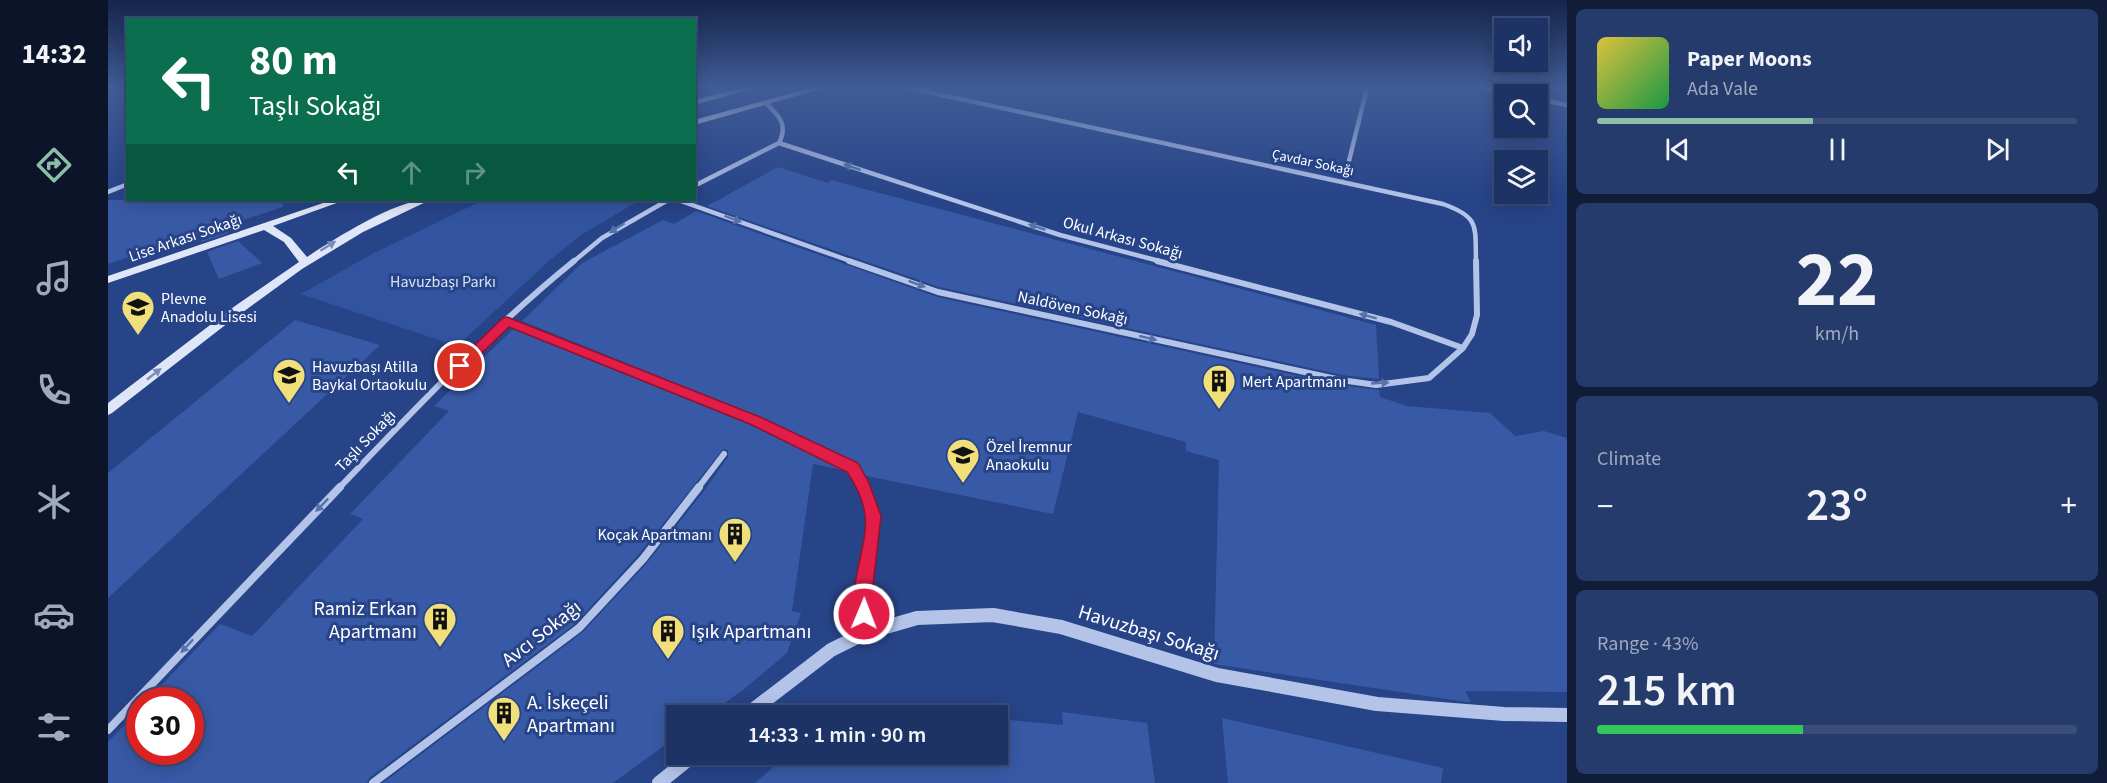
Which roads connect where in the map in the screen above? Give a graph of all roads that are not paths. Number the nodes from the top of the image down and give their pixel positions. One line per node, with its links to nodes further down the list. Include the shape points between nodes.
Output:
1 (784, 125): 4 (street)
2 (1078, 125): 5 (street, Çavdar Sokağı)
3 (1358, 125): 5 (street)
4 (779, 143): 7 (street); 17 (street, Okul Arkası Sokağı, one-way to 4, via 1391,322 1060,235)
5 (1344, 182): 17 (street, Çavdar Sokağı, via 1443,204 1471,219 1475,231 1478,315)
6 (126, 185): 8 (street)
7 (696, 185)
8 (108, 192)
9 (337, 201): 13 (main road, Lise Arkası Sokağı)
10 (421, 201): 14 (main road, one-way to 10, via 367,224)
11 (666, 201): 16 (street, Taşlı Sokağı, one-way to 16, via 602,237)
12 (681, 201): 17 (street, Naldöven Sokağı, one-way to 17, via 938,292 1305,373 1376,385 1429,378)
13 (264, 226): 14 (main road, via 282,234); 15 (main road, Lise Arkası Sokağı)
14 (304, 261): 18 (main road, one-way to 14)
15 (108, 280)
16 (507, 321): 20 (street, via 755,421 852,467 873,516 863,594); 23 (street, Taşlı Sokağı, one-way to 23, via 390,434)
17 (1463, 348)
18 (108, 410)
19 (724, 453): 25 (street, Avcı Sokağı, via 643,559 579,628)
20 (865, 633): 21 (street, Havuzbaşı Sokağı, via 831,650); 22 (street, Havuzbaşı Sokağı, via 917,618 993,615 1061,627 1216,675 1377,704 1504,714)
21 (759, 705)
22 (1567, 714)
23 (108, 730)
24 (681, 765): 26 (street)
25 (373, 783)
26 (659, 783)

